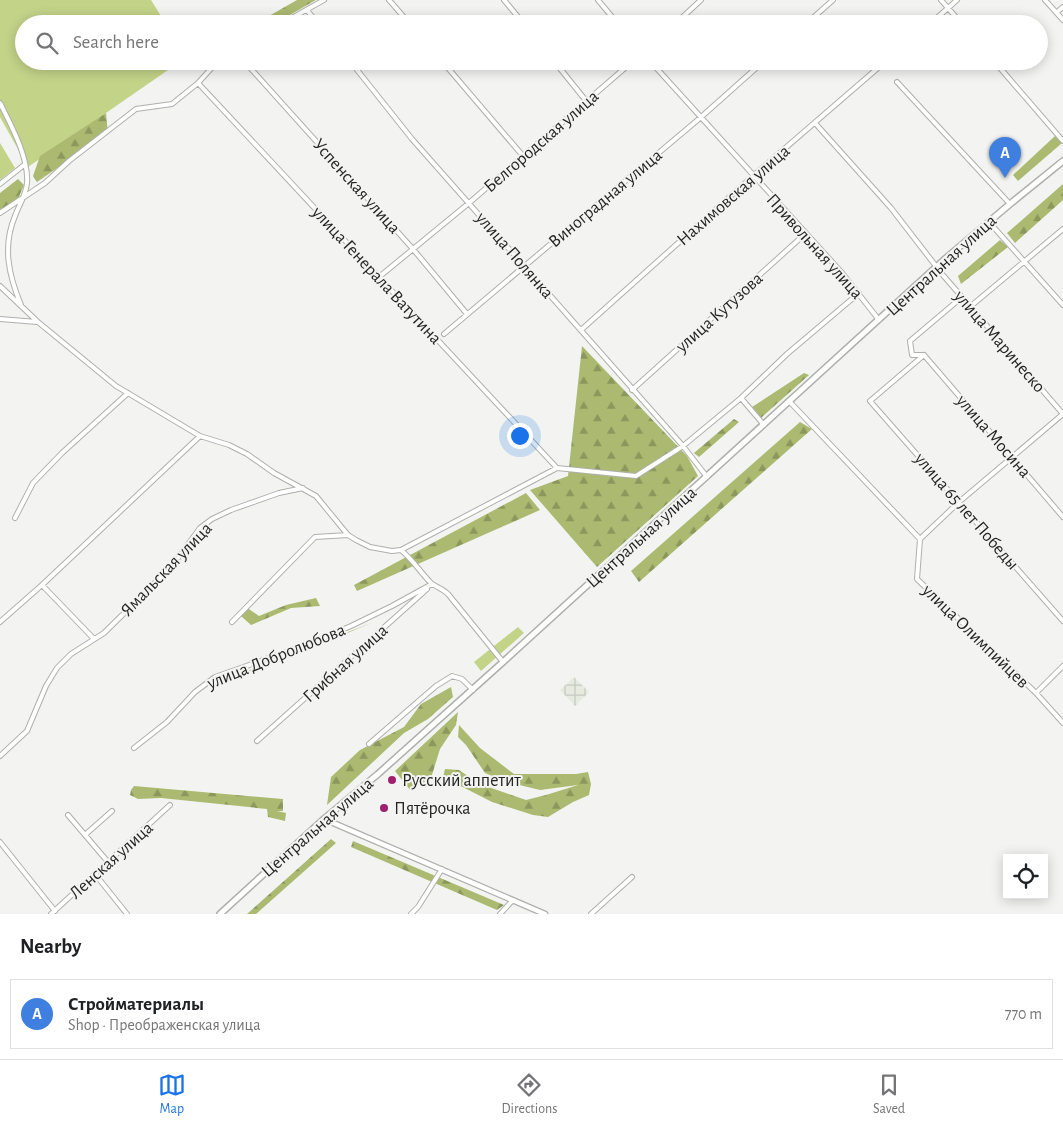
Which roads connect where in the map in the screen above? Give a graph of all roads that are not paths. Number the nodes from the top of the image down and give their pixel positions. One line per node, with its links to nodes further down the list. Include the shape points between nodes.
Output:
1 (324, 0): 12 (street)
2 (389, 0): 16 (street)
3 (504, 0): 17 (street)
4 (598, 0): 18 (street)
5 (702, 0): 19 (street)
6 (833, 0): 20 (street)
7 (941, 0): 11 (street)
8 (957, 0): 11 (street)
9 (1045, 0): 13 (street)
10 (1063, 7): 13 (street)
11 (948, 8): 21 (street); 22 (street)
12 (307, 10): 14 (street); 15 (street)
13 (1057, 12): 23 (street)
14 (298, 15)
15 (311, 15)
16 (402, 15)
17 (516, 15)
18 (610, 15)
19 (685, 15)
20 (816, 15)
21 (940, 15)
22 (954, 15)
23 (1063, 20)
24 (210, 70): 35 (street)
25 (252, 70): 53 (street, Успенская улица)
26 (357, 70): 47 (street, улица Полянка)
27 (450, 70): 41 (street)
28 (561, 70): 36 (street)
29 (623, 70): 36 (street, Белгородская улица)
30 (658, 70): 38 (street, Привольная улица)
31 (754, 70): 38 (street, Виноградная улица)
32 (876, 70): 39 (street, Нахимовская улица)
33 (1002, 70): 40 (street)
34 (897, 82): 48 (street)
35 (198, 83): 46 (street, via 172,104 136,109 45,184); 57 (street, улица Генерала Ватутина)
36 (586, 102): 41 (street, Белгородская улица)
37 (0, 103): 43 (street, via 17,138)
38 (700, 118): 44 (street, Привольная улица); 55 (street, Виноградная улица)
39 (815, 123): 44 (street, Нахимовская улица); 56 (street, via 891,208)
40 (1063, 141)
41 (524, 156): 47 (street, Белгородская улица)
42 (1063, 160): 48 (main road, Центральная улица)
43 (24, 165): 45 (street); 46 (street, via 27,182)
44 (753, 176): 52 (street, Привольная улица); 68 (street, Нахимовская улица)
45 (0, 184)
46 (23, 198): 49 (street); 63 (street, via 8,240 12,281)
47 (469, 203): 53 (street, Белгородская улица); 55 (street, улица Полянка)
48 (1010, 204): 50 (main road, Центральная улица)
49 (0, 213)
50 (989, 222): 54 (street); 56 (main road, Центральная улица)
51 (1063, 229): 54 (street)
52 (806, 234): 59 (street, Привольная улица); 71 (street, улица Кутузова)
53 (413, 249): 57 (street, Белгородская улица); 64 (street, Успенская улица)
54 (1024, 260): 61 (street); 62 (street)
55 (525, 266): 64 (street, Виноградная улица); 68 (street, улица Полянка)
56 (937, 268): 60 (street, улица Маринеско); 66 (main road, Центральная улица)
57 (379, 277): 80 (street, улица Генерала Ватутина)
58 (0, 286): 63 (street)
59 (859, 293): 66 (street, Привольная улица); 73 (street)
60 (962, 297): 62 (street, улица Маринеско); 70 (street, улица Мосина, via 910,341 912,355)
61 (1063, 305)
62 (971, 306): 75 (street, улица Маринеско)
63 (22, 307): 67 (street)
64 (467, 314): 69 (street, Виноградная улица)
65 (0, 319): 67 (street)
66 (879, 320): 74 (main road, Центральная улица)
67 (38, 322): 72 (street)
68 (581, 330): 71 (street, улица Полянка)
69 (444, 334)
70 (924, 355): 79 (street, улица Мосина); 83 (street, улица 65 лет Победы, via 870,401)
71 (632, 390): 78 (street, улица Полянка)
72 (128, 393): 77 (street); 85 (street, via 62,452 33,483)
73 (741, 398): 76 (street); 78 (street)
74 (790, 401): 76 (main road, Центральная улица); 87 (street)
75 (1063, 414): 79 (street)
76 (764, 425): 81 (main road, Центральная улица)
77 (200, 436): 82 (street, via 247,454); 90 (street)
78 (683, 446): 80 (street, via 636,476); 81 (street, улица Полянка)
79 (1012, 457): 83 (street); 84 (street, улица Мосина)
80 (557, 468): 88 (street)
81 (707, 477): 95 (main road, Центральная улица)
82 (303, 488): 86 (street, via 320,500); 94 (street, Ямальская улица, via 279,493 212,519 200,528 172,566)
83 (959, 502): 87 (street); 91 (street, улица 65 лет Победы)
84 (1063, 517)
85 (14, 518)
86 (348, 534): 88 (street, via 370,547); 93 (street, via 315,537)
87 (920, 539): 98 (street, улица Олимпийцев, via 917,579)
88 (401, 550): 89 (street)
89 (432, 584): 95 (street, via 448,594); 100 (street, Грибная улица); 102 (street, улица Добролюбова, via 351,626 215,677 194,692 167,722)
90 (42, 585): 92 (street); 94 (street)
91 (1063, 621)
92 (0, 622)
93 (232, 622)
94 (94, 639): 103 (street, Ямальская улица, via 57,668 26,731)
95 (503, 662): 97 (main road, Центральная улица)
96 (1063, 666): 98 (street)
97 (473, 690): 101 (street, via 462,679 452,676); 107 (main road, Центральная улица)
98 (1036, 693): 99 (street, улица Олимпийцев)
99 (1063, 723)
100 (257, 741)
101 (369, 744)
102 (134, 748)
103 (0, 756)
104 (170, 806): 110 (street, Ленская улица)
105 (112, 811): 108 (street)
106 (68, 815): 108 (street)
107 (324, 819): 111 (street); 117 (main road, Центральная улица)
108 (86, 834): 110 (street)
109 (0, 842): 115 (street)
110 (108, 862): 112 (street, Ленская улица)
111 (442, 870): 114 (street); 118 (street)
112 (95, 874): 115 (street, Ленская улица); 116 (street)
113 (632, 877): 121 (street)
114 (513, 900): 119 (street); 120 (street)
115 (53, 912)
116 (127, 914)
117 (220, 914)
118 (411, 914)
119 (500, 914)
120 (544, 914)
121 (591, 914)

